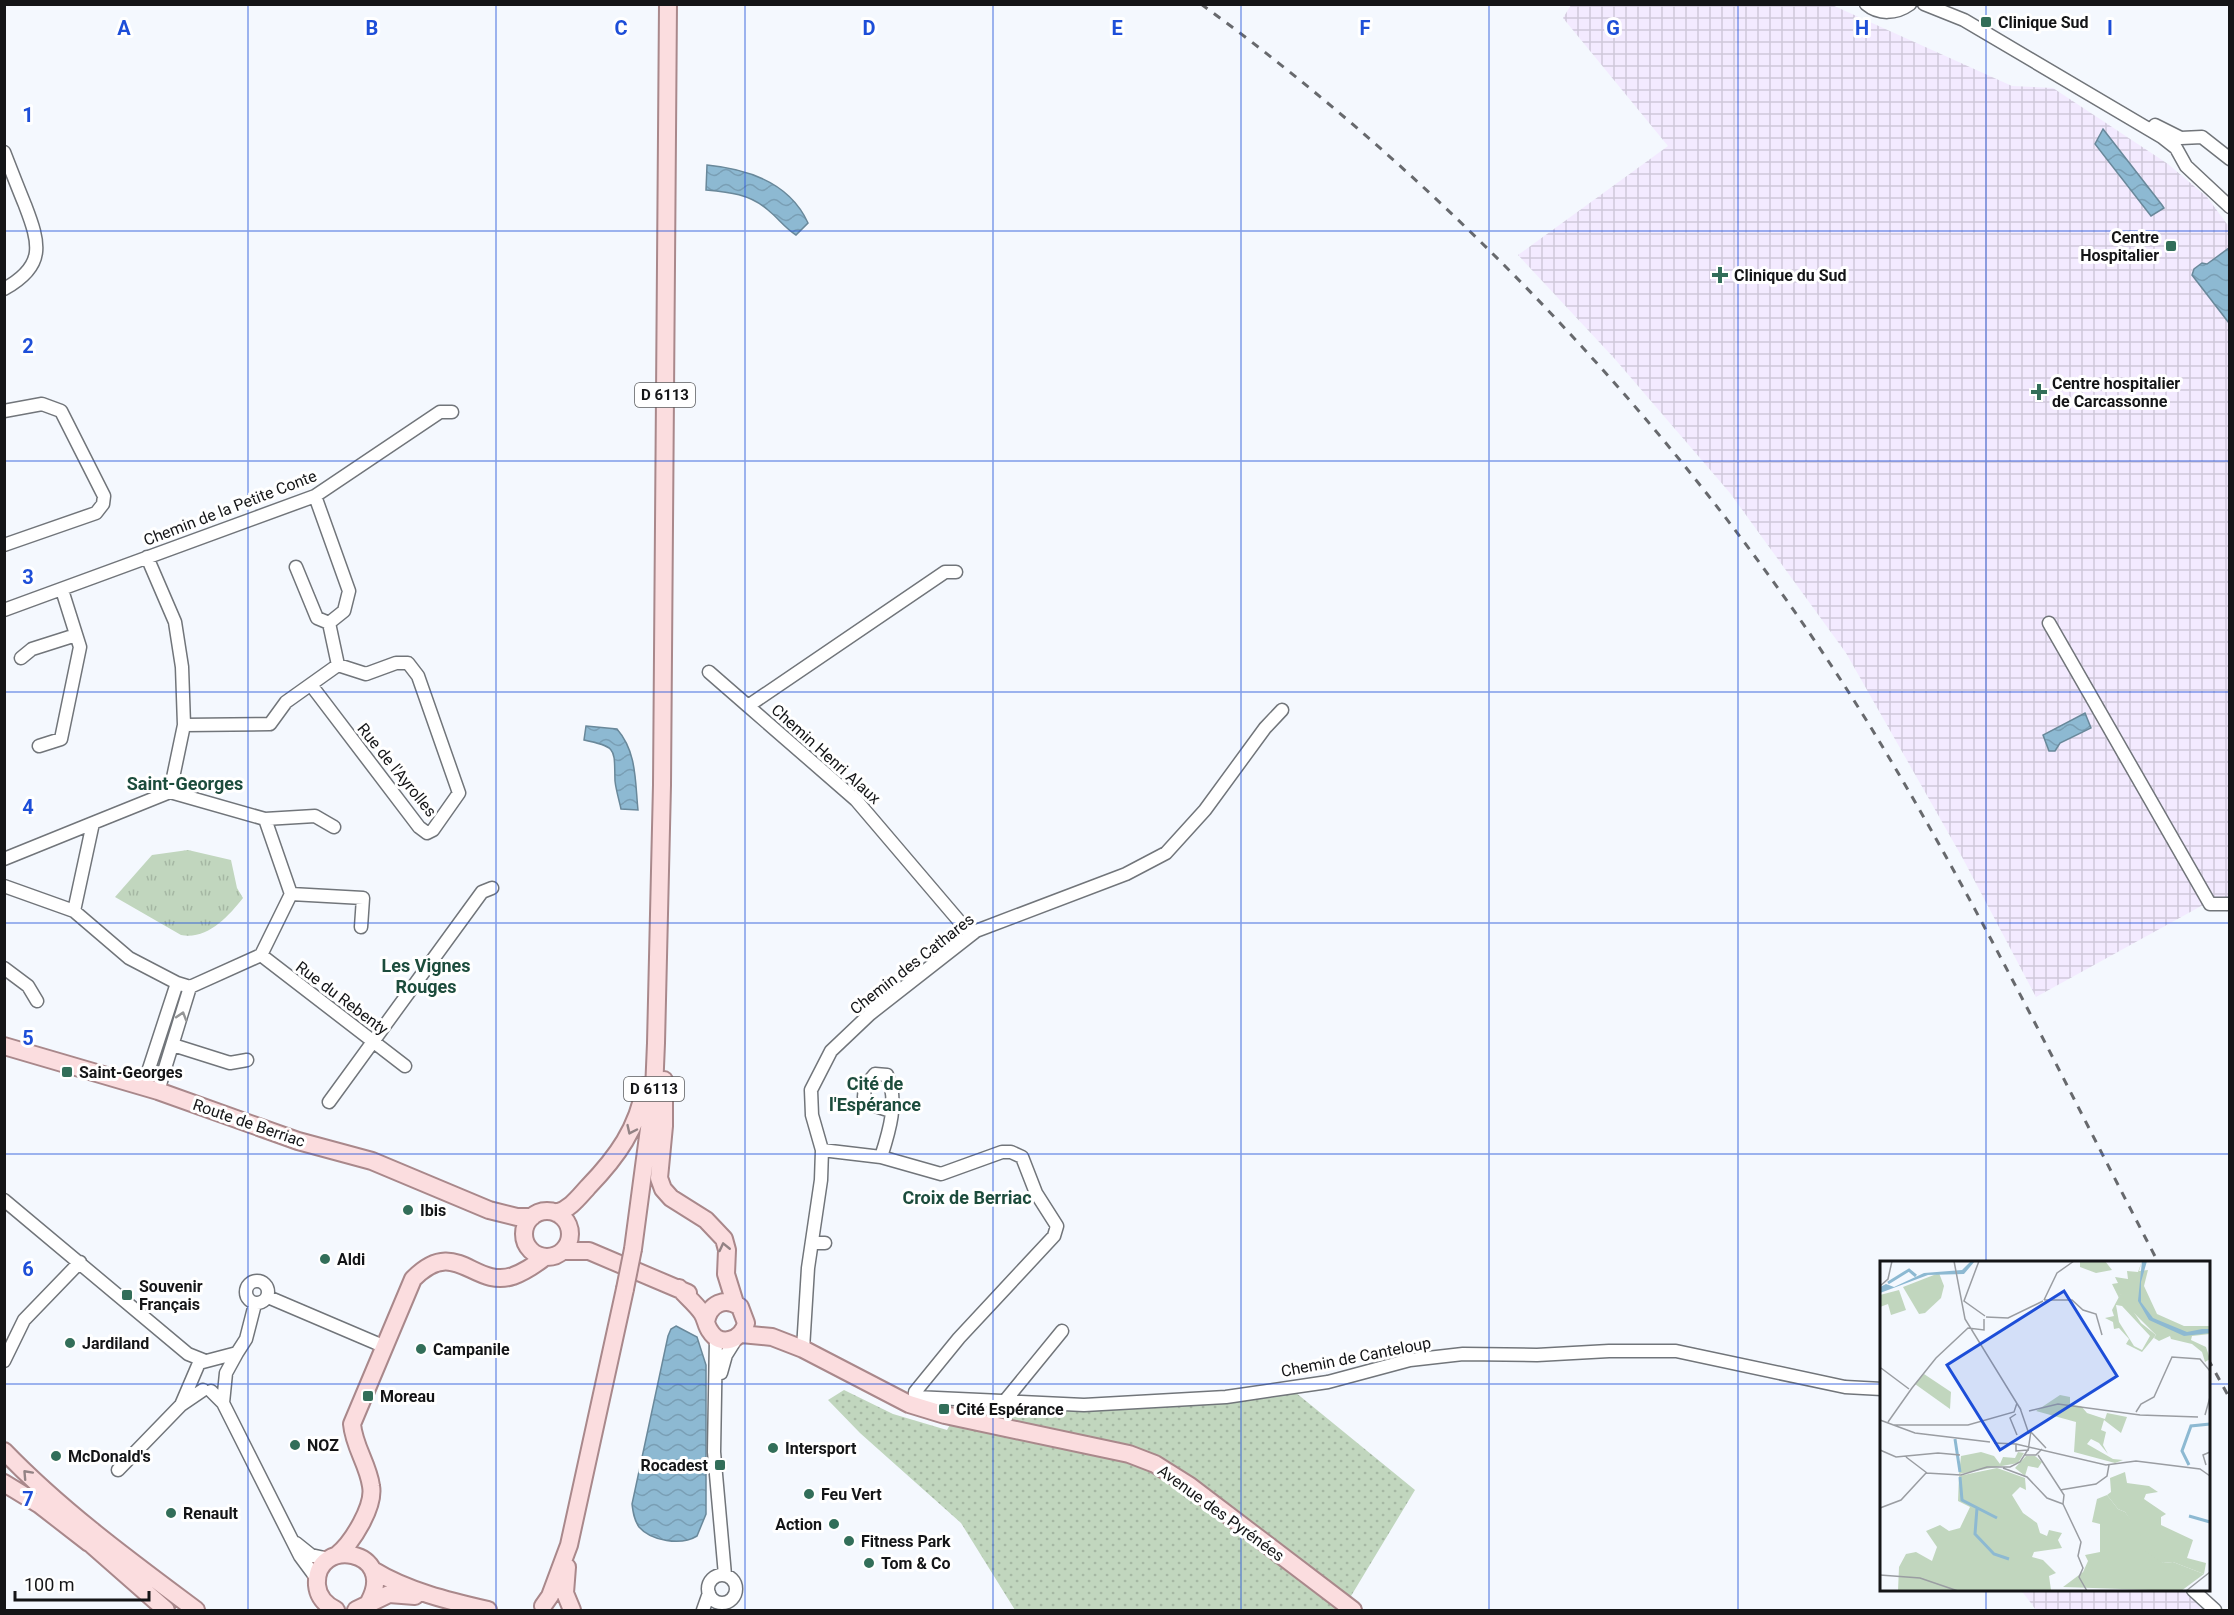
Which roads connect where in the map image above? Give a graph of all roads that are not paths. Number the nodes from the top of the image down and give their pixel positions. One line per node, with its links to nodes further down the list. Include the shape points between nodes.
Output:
1 (668, 4): 32 (main road, D 6113)
2 (1866, 4): 3 (street, via 1880,12)
3 (1910, 4)
4 (1924, 4): 8 (street, via 1964,20 2162,137)
5 (1953, 4): 6 (street, via 2165,131)
6 (2188, 139): 8 (street); 9 (street, via 2202,137)
7 (4, 152): 11 (street, via 36,234 38,250 28,272)
8 (2182, 156): 10 (street, via 2186,166)
9 (2229, 159)
10 (2229, 207)
11 (4, 288)
12 (4, 411): 15 (street, via 42,404 61,411 104,496 96,513)
13 (452, 412): 14 (street, Chemin de la Petite Conte, via 440,412)
14 (315, 496): 16 (street, Chemin de la Petite Conte); 21 (street, via 349,591 344,611)
15 (4, 545)
16 (147, 557): 19 (street, Chemin de la Petite Conte); 30 (street, via 175,622 182,667)
17 (296, 567): 21 (street, via 316,618)
18 (956, 572): 28 (street, Chemin Henri Alaux, via 945,572)
19 (62, 590): 20 (street, Chemin de la Petite Conte); 23 (street)
20 (4, 610)
21 (329, 623): 25 (street)
22 (2049, 623): 41 (street, via 2211,904)
23 (76, 635): 24 (street, via 32,649); 31 (street, via 80,647 61,739)
24 (21, 658)
25 (338, 665): 27 (street); 27 (street, Rue de l'Ayrolles, via 366,674 396,663 408,663 418,676 459,793 433,830 428,833 418,827)
26 (709, 672): 28 (street)
27 (310, 686): 30 (street, via 282,706 270,724)
28 (748, 706): 45 (street, Chemin Henri Alaux, via 856,800)
29 (1282, 710): 45 (street, Chemin des Cathares, via 1205,810 1166,853 1126,874)
30 (184, 725): 33 (street)
31 (39, 746)
32 (662, 785): 44 (main road, D 6113); 52 (main road, D 6113)
33 (170, 792): 34 (street); 35 (street)
34 (265, 819): 36 (street, via 315,816); 40 (street)
35 (93, 823): 37 (street); 42 (street)
36 (334, 827)
37 (4, 859)
38 (4, 886): 42 (street)
39 (492, 888): 51 (street, via 482,892)
40 (291, 894): 43 (street, via 363,898); 46 (street)
41 (2229, 904)
42 (74, 911): 48 (street, via 129,958)
43 (361, 927)
44 (658, 927): 64 (main road, one-way to 64, via 646,1081 640,1110 610,1163 572,1206); 70 (main road, D 6113, via 654,1091)
45 (971, 935): 60 (street, Chemin des Cathares, via 870,1014 831,1051 811,1090 812,1115)
46 (261, 955): 49 (street); 51 (street, Rue du Rebenty)
47 (4, 968): 50 (street, via 28,986)
48 (177, 984): 49 (street); 57 (street)
49 (190, 987): 53 (street, one-way to 49)
50 (37, 1001)
51 (374, 1042): 56 (street, Rue du Rebenty); 58 (street)
52 (664, 1042): 70 (main road, D 6113, via 648,1197); 78 (main road, one-way to 52, via 726,1274 724,1239 706,1220 671,1198 659,1178 664,1126)
53 (173, 1045): 55 (street, via 230,1063); 57 (street)
54 (4, 1046): 57 (main road, Route de Berriac)
55 (247, 1060)
56 (405, 1065)
57 (150, 1089): 63 (main road, Route de Berriac, via 298,1141 372,1161)
58 (329, 1102)
59 (891, 1111): 61 (street, via 891,1124)
60 (822, 1150): 61 (street); 68 (street, Chemin des Cathares, via 822,1180)
61 (880, 1157): 97 (street, via 941,1174 1011,1152 1022,1157 1036,1193 1057,1226 1054,1236 958,1338)
62 (4, 1200): 74 (street)
63 (489, 1210): 65 (main road, Route de Berriac); 67 (main road, Route de Berriac)
64 (556, 1213): 65 (main road, via 543,1212); 66 (main road, via 566,1221)
65 (532, 1217): 67 (main road, via 527,1222)
66 (570, 1232): 71 (main road); 72 (main road)
67 (525, 1239): 73 (main road, via 533,1252); 75 (main road)
68 (812, 1243): 69 (street); 88 (street, Chemin des Cathares)
69 (825, 1244)
70 (633, 1249): 107 (main road, D 6113, bridge)
71 (562, 1251): 72 (main road); 73 (main road)
72 (589, 1251): 76 (main road)
73 (545, 1257): 75 (main road)
74 (80, 1262): 90 (street, via 24,1320); 92 (street, via 188,1354)
75 (519, 1272): 87 (main road, via 512,1276 487,1275 453,1261 435,1262 423,1268 412,1279)
76 (679, 1288): 80 (main road); 82 (main road)
77 (268, 1297): 79 (street); 79 (street, via 266,1284 250,1283 247,1298); 87 (street)
78 (735, 1303): 80 (main road); 81 (main road)
79 (255, 1304): 89 (street, via 250,1328)
80 (715, 1305): 82 (main road)
81 (745, 1317): 84 (main road); 85 (main road, Avenue des Pyrénées)
82 (706, 1322): 86 (main road)
83 (1062, 1331): 98 (street)
84 (738, 1336): 85 (main road, Avenue des Pyrénées); 86 (main road, via 722,1341); 94 (street, via 726,1355)
85 (772, 1337): 88 (main road, Avenue des Pyrénées)
86 (716, 1338): 94 (street)
87 (383, 1346): 104 (main road, via 352,1424 353,1439 371,1486 371,1498)
88 (803, 1349): 97 (main road, Avenue des Pyrénées)
89 (237, 1353): 91 (street); 93 (street)
90 (5, 1356)
91 (217, 1360): 92 (street); 93 (street)
92 (198, 1368): 96 (street); 100 (street)
93 (225, 1377): 96 (street); 99 (street)
94 (717, 1388): 110 (street, via 714,1452)
95 (1880, 1389): 98 (street, Chemin de Canteloup, via 1845,1387 1676,1350 1463,1354 1410,1360 1328,1382 1226,1397 1084,1405)
96 (207, 1390): 99 (street); 100 (street)
97 (912, 1401): 98 (street, Chemin de Canteloup); 128 (main road, Avenue des Pyrénées, via 945,1416 1129,1454 1155,1464 1190,1486)
98 (1004, 1402)
99 (223, 1403): 105 (street)
100 (181, 1405): 102 (street)
101 (4, 1450): 111 (main road, one-way to 101, via 38,1486)
102 (118, 1470)
103 (4, 1483): 106 (main road)
104 (358, 1529): 108 (main road); 109 (main road)
105 (292, 1541): 108 (street, via 311,1555); 112 (street)
106 (92, 1545): 119 (main road); 120 (main road)
107 (569, 1545): 118 (main road, D 6113, via 550,1596); 126 (main road, D 6113, via 565,1593)
108 (333, 1557): 109 (main road, via 350,1554); 112 (main road, via 321,1568)
109 (368, 1564): 116 (main road, via 376,1581 374,1592); 125 (main road, via 388,1580)
110 (721, 1576): 114 (street, via 710,1583); 117 (street, via 735,1584 736,1593)
111 (153, 1578): 121 (main road); 122 (main road)
112 (317, 1579): 115 (main road)
113 (2194, 1591): 129 (street)
114 (709, 1593): 117 (street); 127 (street)
115 (319, 1604): 123 (main road)
116 (362, 1606): 124 (main road, via 388,1593 412,1595)
117 (726, 1606): 127 (street)
118 (539, 1608): 126 (main road, via 554,1604)
119 (166, 1611)
120 (177, 1611)
121 (196, 1611)
122 (202, 1611)
123 (336, 1611)
124 (468, 1611)
125 (488, 1611)
126 (571, 1611)
127 (704, 1611)
128 (1353, 1611)
129 (2215, 1611)

